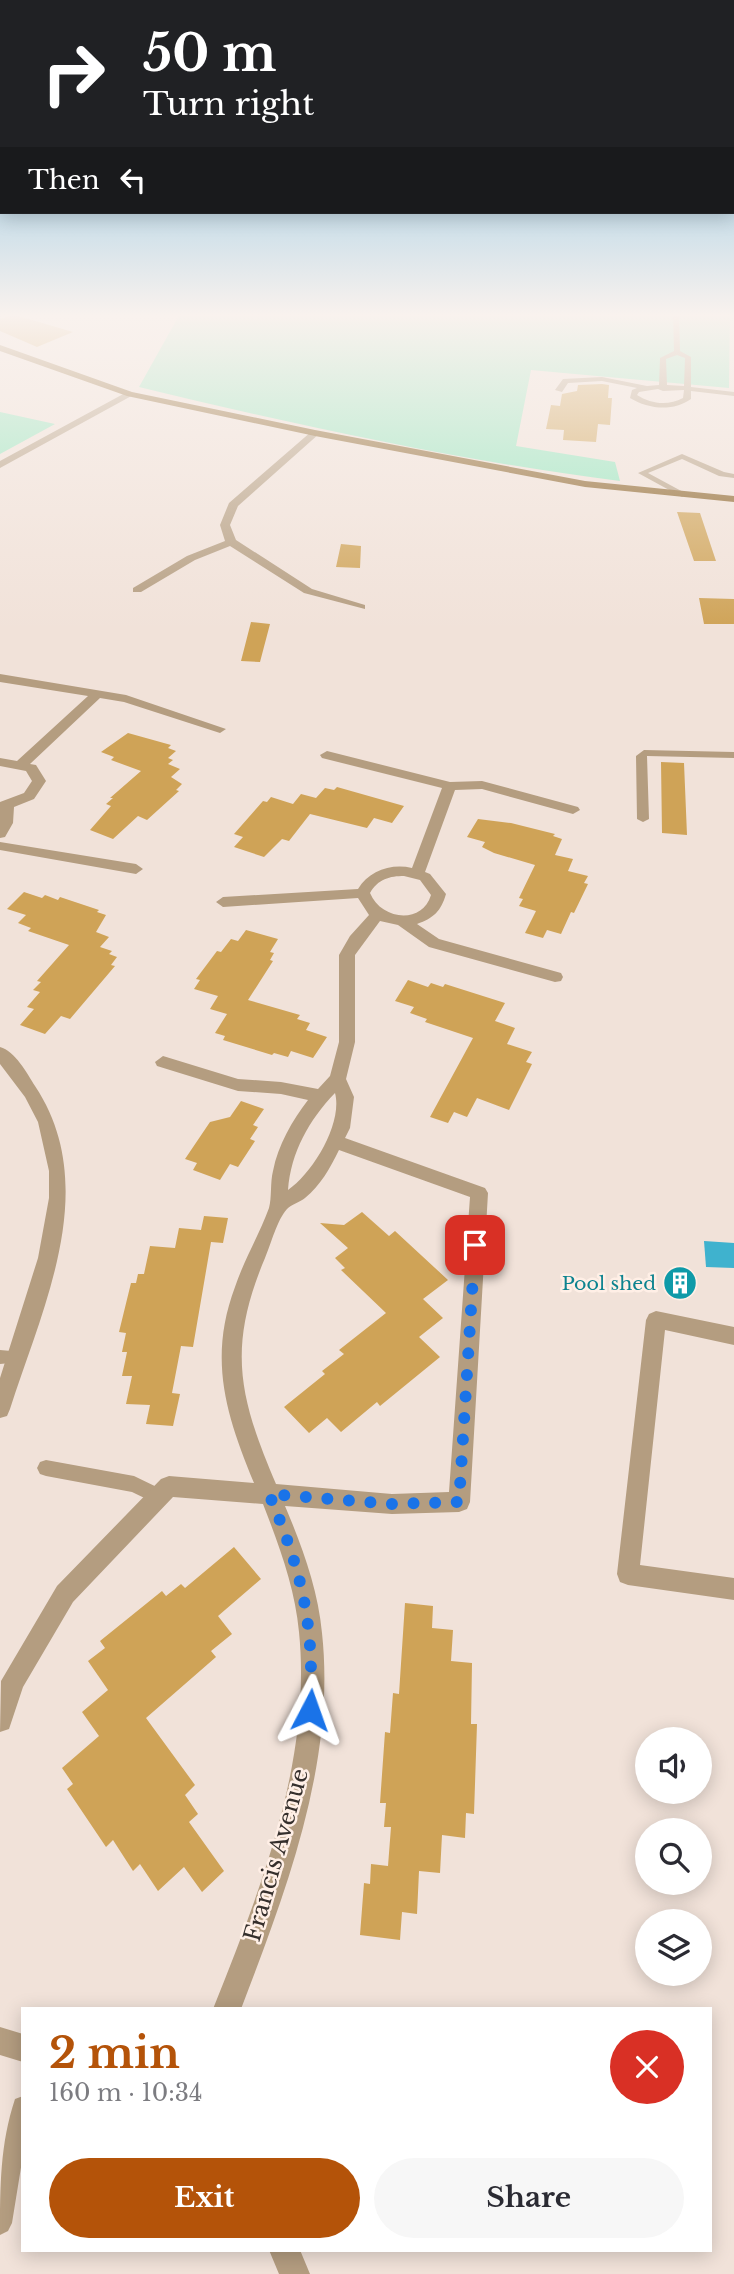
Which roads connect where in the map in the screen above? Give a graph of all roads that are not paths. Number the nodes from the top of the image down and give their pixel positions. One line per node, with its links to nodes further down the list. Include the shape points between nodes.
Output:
1 (86, 418): 4 (street)
2 (245, 418): 3 (main road)
3 (316, 433): 6 (main road, via 536,477); 8 (street, via 233,505 225,525)
4 (0, 465)
5 (734, 476): 6 (lane, via 682,456 642,473)
6 (682, 495): 7 (main road)
7 (734, 499)
8 (231, 542): 9 (street, via 191,558); 10 (street, via 308,591)
9 (137, 590)
10 (361, 607)
11 (0, 678): 12 (street)
12 (98, 694): 13 (street); 17 (street)
13 (220, 729)
14 (327, 755): 18 (street)
15 (734, 755): 21 (lane, via 644,753)
16 (0, 762): 17 (street)
17 (22, 764): 19 (street, via 37,774 36,789 19,802)
18 (450, 786): 20 (street, via 482,785); 25 (street)
19 (3, 806): 22 (street, via 6,823)
20 (573, 810)
21 (643, 819)
22 (0, 834)
23 (0, 846): 24 (street)
24 (136, 869)
25 (416, 873): 26 (street, via 382,874); 29 (street, via 432,881 439,900 430,912)
26 (363, 893): 27 (street); 28 (street)
27 (223, 902)
28 (377, 915): 29 (street); 33 (street, via 347,955 347,1042)
29 (402, 920): 30 (street, via 434,943)
30 (555, 976)
31 (0, 1053): 38 (street, via 40,1108 59,1172 52,1237)
32 (163, 1062): 34 (street, via 237,1085)
33 (338, 1079): 34 (street); 35 (street, via 345,1097)
34 (320, 1096): 36 (street, via 292,1137 278,1188)
35 (336, 1142): 36 (street, via 320,1170); 42 (street, via 479,1193 459,1502 392,1504)
36 (279, 1205): 42 (street, Francis Avenue, via 238,1305 231,1340 234,1399)
37 (734, 1336): 44 (street, via 656,1320 628,1574)
38 (8, 1357): 39 (street)
39 (4, 1381): 40 (street)
40 (0, 1409)
41 (46, 1468): 43 (lane, via 123,1481)
42 (269, 1494): 43 (street, via 169,1486); 46 (street, Francis Avenue, via 302,1583 313,1669 308,1730 289,1826)
43 (159, 1497): 45 (street, via 65,1594 13,1681)
44 (734, 1589)
45 (0, 1720)
46 (228, 2007)
47 (0, 2041): 48 (street)
48 (21, 2047)
49 (21, 2114): 50 (lane)
50 (1, 2213)
51 (286, 2252): 52 (street)
52 (295, 2274)

